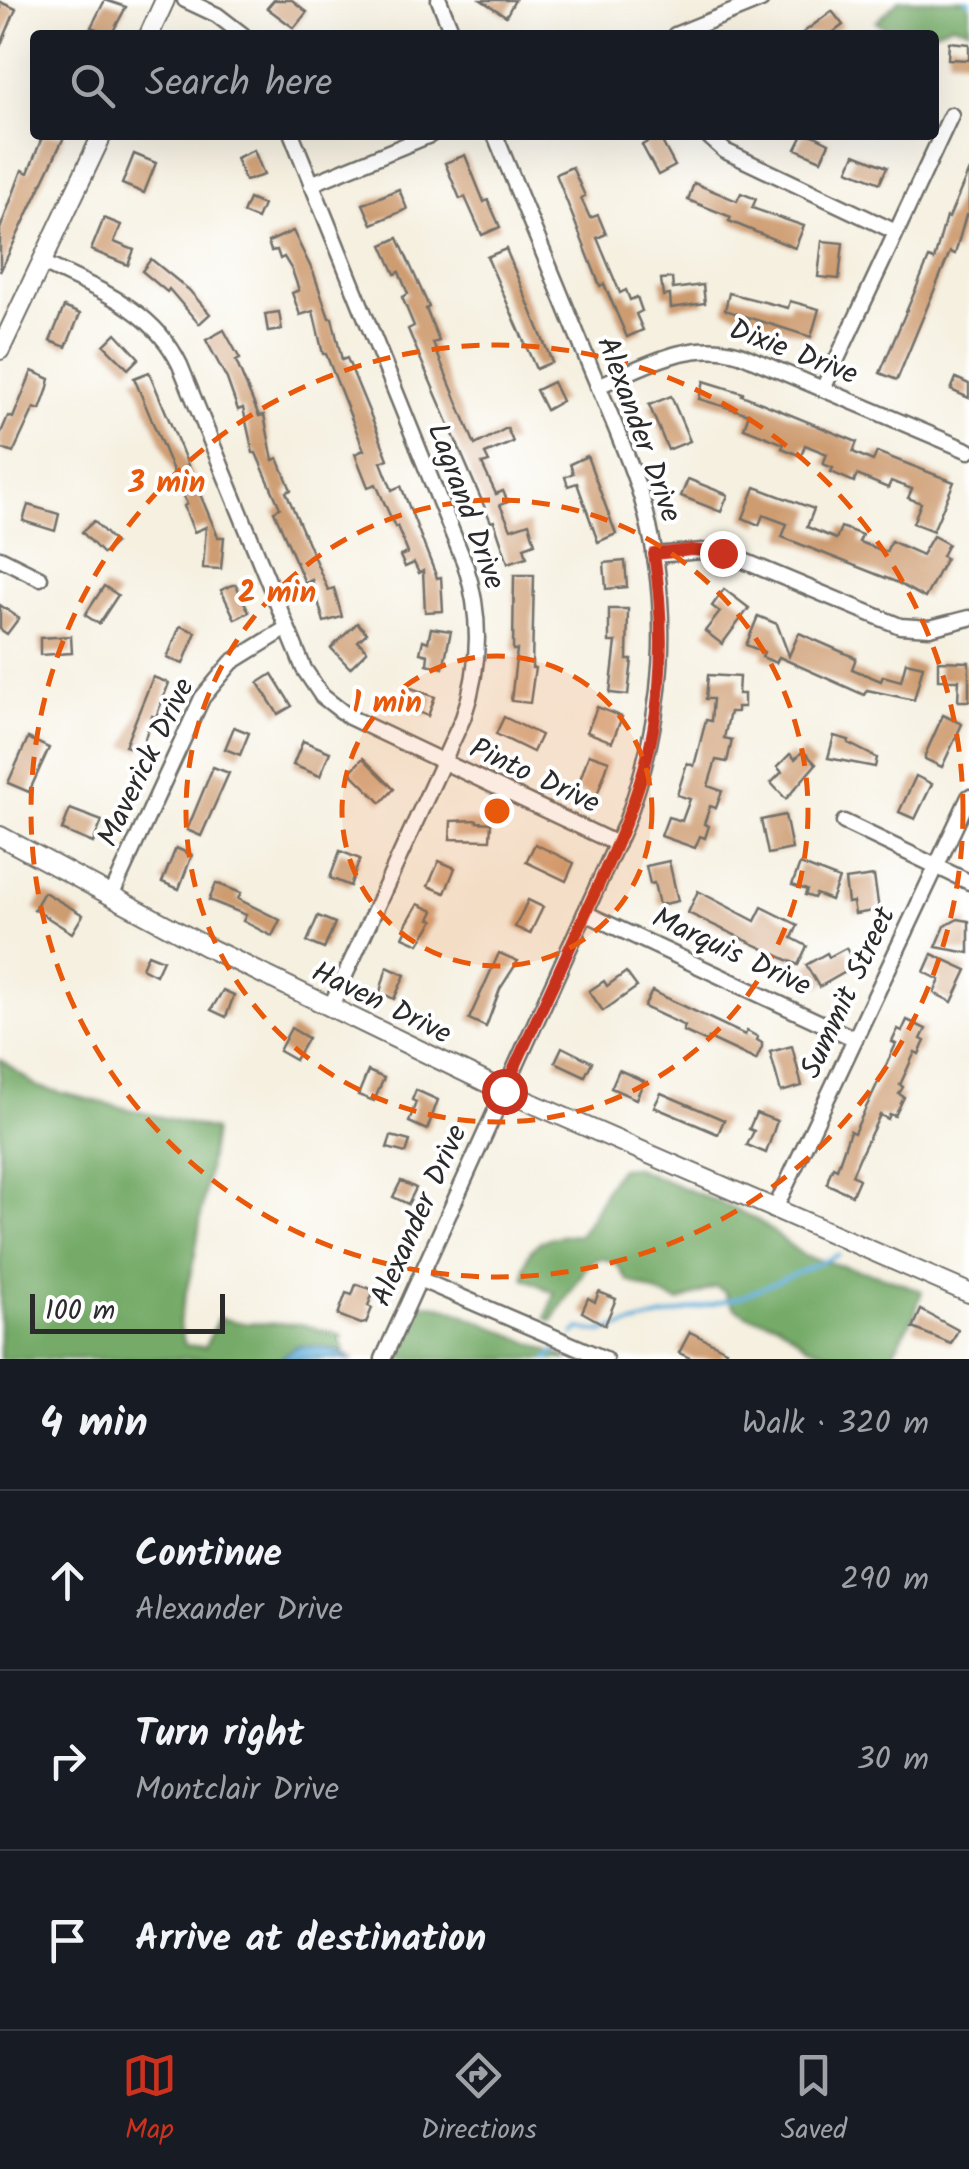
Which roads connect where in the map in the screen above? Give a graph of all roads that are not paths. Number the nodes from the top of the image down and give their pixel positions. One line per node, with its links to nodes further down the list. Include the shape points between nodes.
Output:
1 (165, 0): 5 (street)
2 (185, 0): 6 (street)
3 (439, 0): 7 (street)
4 (761, 0): 8 (street)
5 (151, 30)
6 (237, 30)
7 (451, 30)
8 (687, 30)
9 (951, 115): 16 (street)
10 (100, 140): 17 (street)
11 (294, 140): 15 (street, Lagrand Drive)
12 (418, 140): 15 (street)
13 (497, 140): 19 (street, Alexander Drive)
14 (713, 140): 16 (street)
15 (311, 184): 27 (street, Lagrand Drive, via 470,580 476,667)
16 (896, 232): 20 (street)
17 (43, 263): 18 (street); 26 (street, Pinto Drive, via 136,310 166,340)
18 (0, 350)
19 (598, 386): 20 (street, Dixie Drive, via 703,348 740,354); 22 (street, Alexander Drive, via 640,495)
20 (823, 389): 21 (street, Dixie Drive)
21 (969, 451)
22 (654, 554): 25 (street, via 702,550 732,556 900,626 930,628); 31 (street, Alexander Drive, via 662,631 657,709)
23 (0, 558): 24 (street)
24 (40, 578)
25 (969, 618)
26 (287, 628): 27 (street, Pinto Drive, via 309,678 330,704); 34 (street, Maverick Drive, via 232,662 210,686)
27 (442, 762): 31 (street, Pinto Drive); 36 (street, Lagrand Drive)
28 (969, 797): 32 (street, Summit Street)
29 (844, 822): 32 (street)
30 (0, 836): 34 (street, Haven Drive)
31 (617, 844): 35 (street, Alexander Drive)
32 (936, 866): 33 (street); 37 (street, Summit Street)
33 (969, 882)
34 (112, 894): 36 (street, Haven Drive)
35 (586, 913): 37 (street, Marquis Drive); 38 (street, Alexander Drive)
36 (330, 1008): 38 (street, Haven Drive)
37 (854, 1040): 39 (street, Summit Street)
38 (504, 1091): 39 (street, Haven Drive); 40 (street, Alexander Drive)
39 (774, 1211): 41 (street, Haven Drive)
40 (419, 1279): 42 (street, Alexander Drive); 43 (street)
41 (969, 1293)
42 (383, 1359)
43 (605, 1359)

